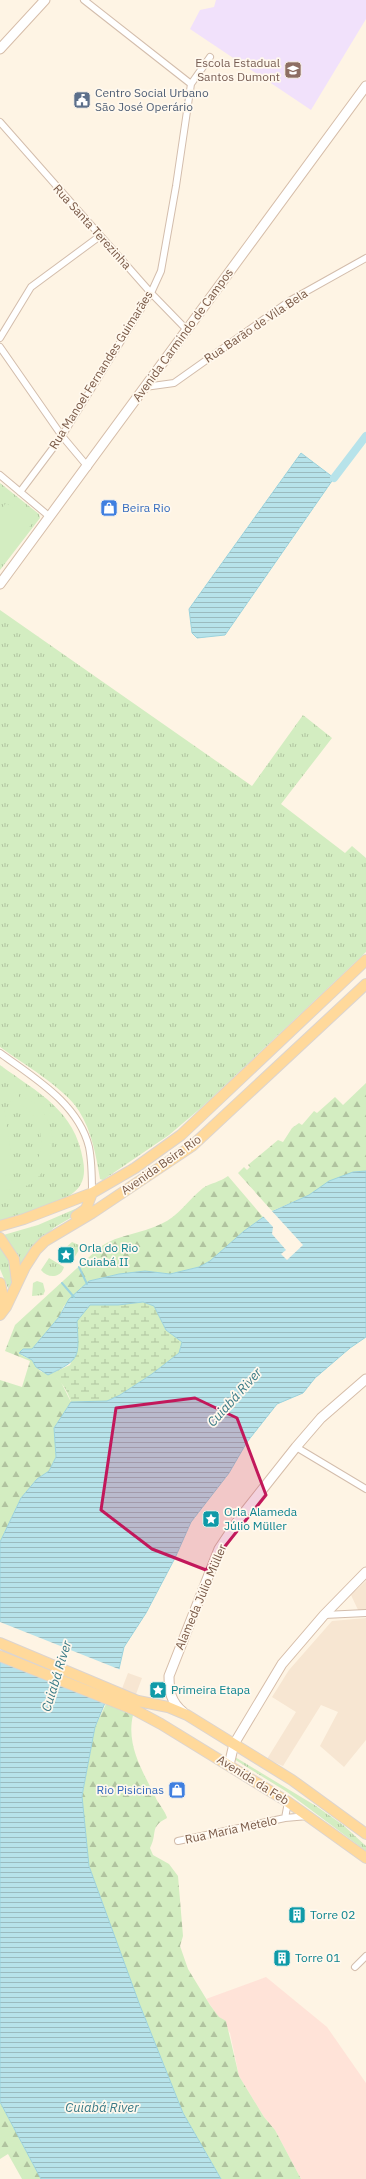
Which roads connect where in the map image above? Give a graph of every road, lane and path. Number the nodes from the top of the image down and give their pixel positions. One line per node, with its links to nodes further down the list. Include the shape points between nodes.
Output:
1 (44, 0): 3 (main road)
2 (84, 0): 5 (street)
3 (0, 49)
4 (210, 58): 5 (street, Rua Manoel Fernandes Guimarães)
5 (191, 84): 10 (street, Rua Manoel Fernandes Guimarães, via 161,271)
6 (366, 86): 11 (main road, Avenida Carmindo de Campos)
7 (0, 122): 8 (street, Rua Santa Terezinha)
8 (100, 236): 10 (street, Rua Santa Terezinha); 12 (street, via 31,287)
9 (366, 258): 14 (street, Rua Barão de Vila Bela, via 291,300 174,383)
10 (151, 293): 11 (street, Rua Santa Terezinha); 15 (street, Rua Manoel Fernandes Guimarães)
11 (187, 330): 14 (main road, Avenida Carmindo de Campos)
12 (0, 338)
13 (0, 347): 15 (street)
14 (145, 387): 16 (main road, Avenida Carmindo de Campos)
15 (62, 436): 16 (street); 18 (street, Rua Manoel Fernandes Guimarães)
16 (88, 467): 19 (main road, Avenida Carmindo de Campos)
17 (0, 475): 18 (street)
18 (20, 492): 19 (street)
19 (50, 517): 20 (main road, Avenida Carmindo de Campos)
20 (1, 580)
21 (366, 960): 24 (main road, Avenida Beira Rio, via 181,1135 136,1168)
22 (366, 984): 27 (main road, Avenida Beira Rio, via 192,1146)
23 (0, 1053): 24 (street, via 64,1102 83,1129 89,1146)
24 (92, 1192): 25 (main road, Avenida Beira Rio); 27 (main road, via 86,1209 50,1232)
25 (0, 1226)
26 (0, 1238): 29 (main road, via 14,1259)
27 (46, 1241): 29 (main road, Avenida Beira Rio, via 36,1250)
28 (0, 1283): 30 (main road)
29 (17, 1284): 31 (main road, Avenida Beira Rio)
30 (0, 1304)
31 (0, 1315)
32 (366, 1379): 33 (main road, Alameda Júlio Müller, via 321,1418)
33 (296, 1447): 34 (street); 41 (main road, Alameda Júlio Müller, via 239,1519 219,1549 202,1589 169,1676 173,1702)
34 (366, 1489)
35 (366, 1572): 37 (main road)
36 (366, 1612): 37 (street)
37 (324, 1615): 42 (main road, via 282,1664)
38 (0, 1643): 40 (main road)
39 (0, 1656): 40 (main road)
40 (137, 1705): 41 (main road, Avenida da Feb, via 168,1707); 43 (main road, Avenida da Feb)
41 (187, 1716): 42 (main road, Avenida da Feb)
42 (234, 1744): 43 (main road); 47 (main road, Avenida da Feb, via 292,1780)
43 (229, 1765): 44 (main road, Avenida da Feb)
44 (288, 1802): 45 (main road, Avenida da Feb); 46 (street, Rua Maria Metelo)
45 (309, 1816): 46 (street, Rua Maria Metelo); 49 (main road, Avenida da Feb)
46 (285, 1818): 48 (street, Rua Maria Metelo)
47 (366, 1834)
48 (178, 1841)
49 (366, 1858)
50 (366, 1956): 51 (street)
51 (355, 1967)

